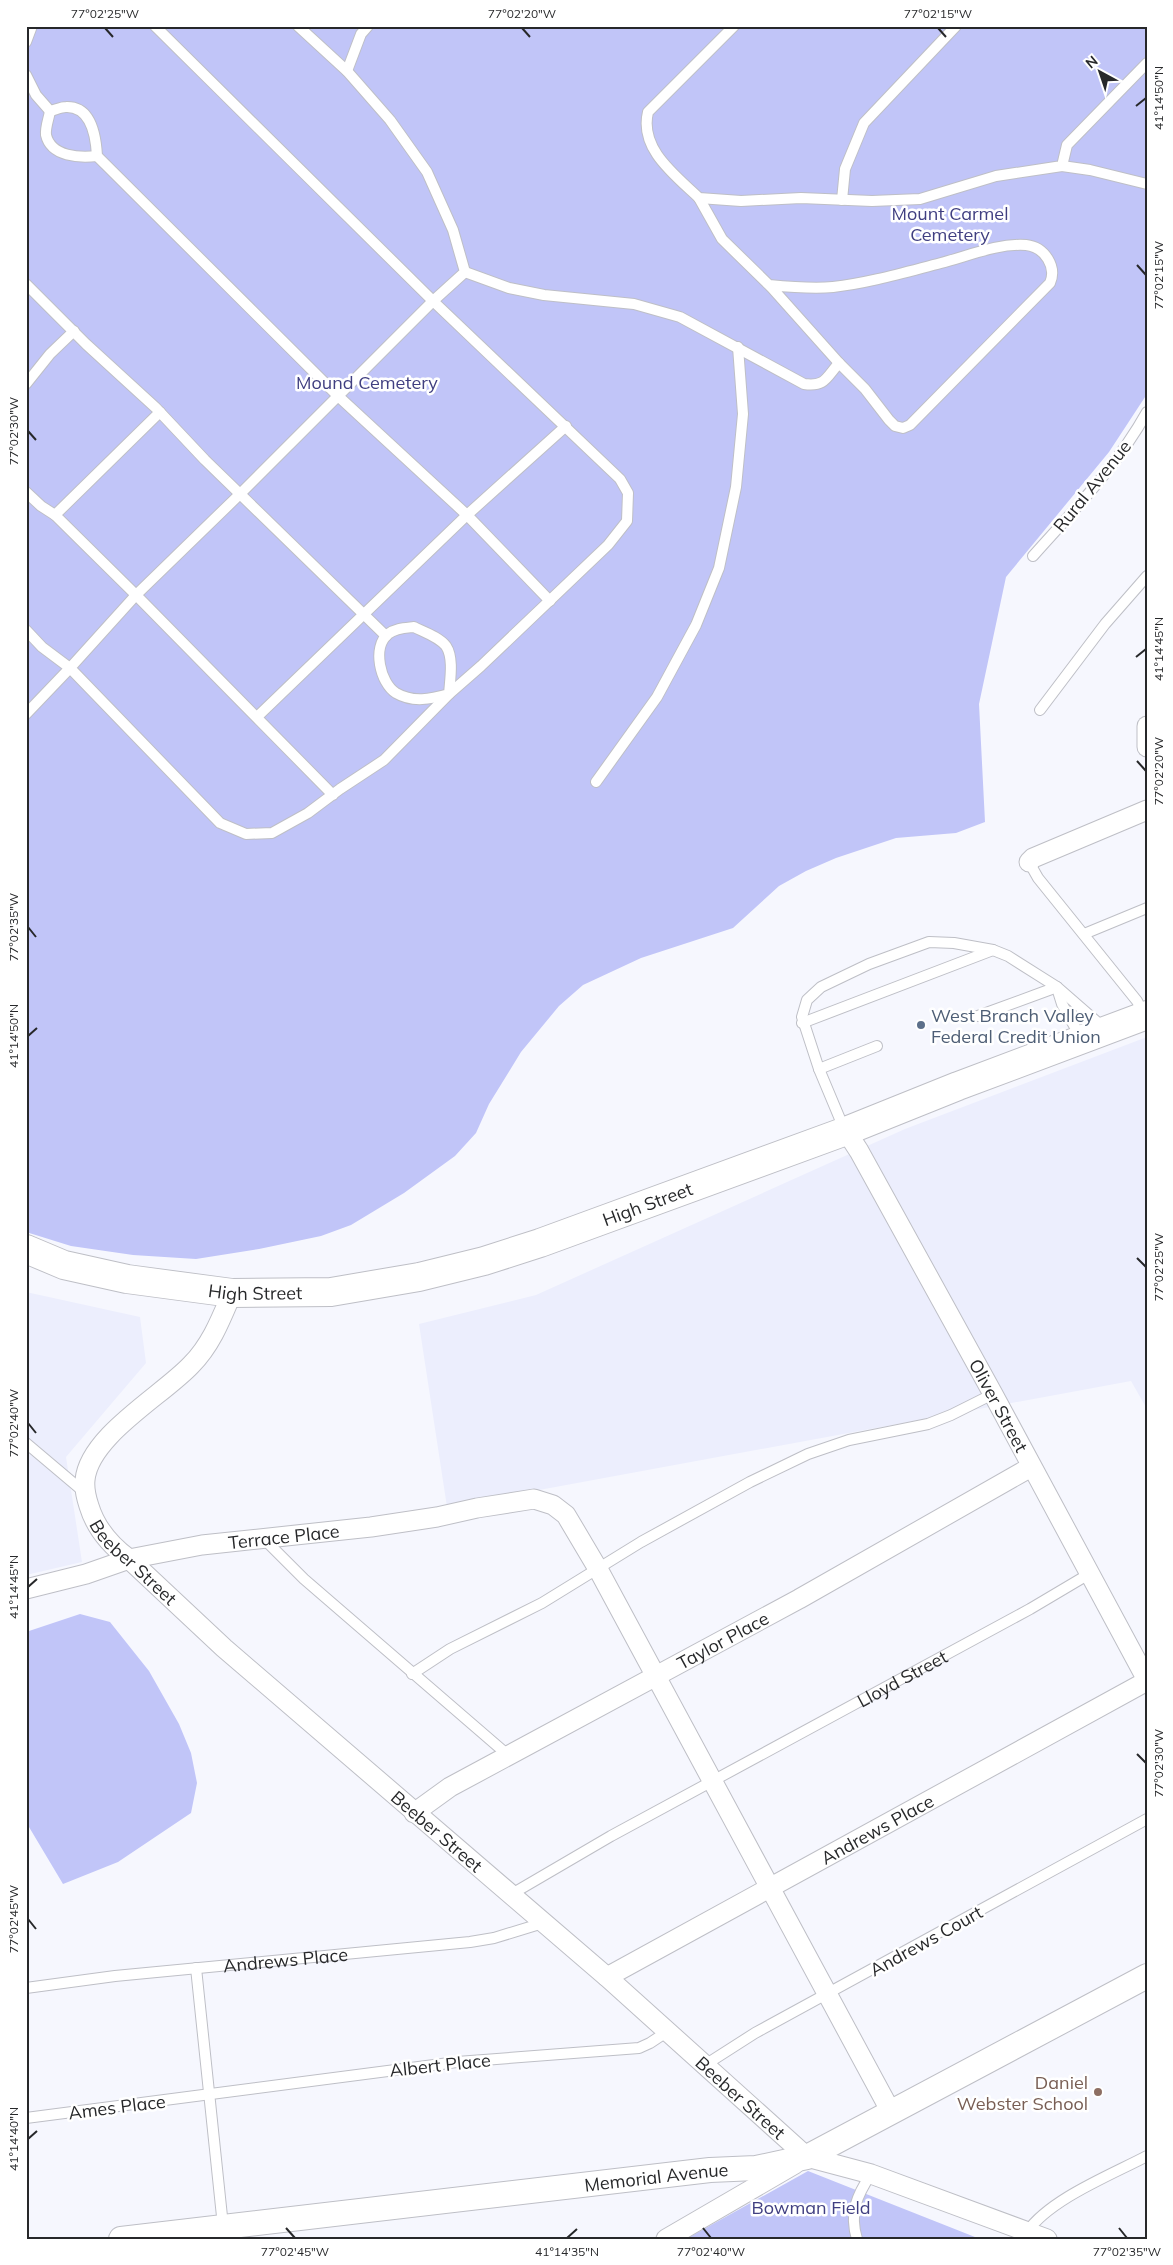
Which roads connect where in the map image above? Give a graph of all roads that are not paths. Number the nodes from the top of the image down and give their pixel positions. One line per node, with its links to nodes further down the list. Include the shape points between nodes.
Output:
1 (32, 26): 7 (lane)
2 (155, 26): 20 (lane)
3 (298, 26): 9 (lane)
4 (368, 26): 9 (lane, via 361,34)
5 (734, 26): 15 (lane, via 648,112 647,136 655,152)
6 (956, 26): 16 (lane, via 864,123 845,169)
7 (26, 42)
8 (1147, 63): 13 (lane, via 1067,145)
9 (347, 71): 17 (lane, via 390,120 427,172 453,230)
10 (26, 74): 11 (lane, via 36,95)
11 (50, 111): 12 (lane, via 66,107 78,110 86,117 94,128); 12 (lane, via 46,134 55,147 68,156)
12 (97, 156): 25 (lane)
13 (1062, 166): 14 (lane); 16 (lane, via 996,176 920,199)
14 (1147, 184)
15 (699, 198): 16 (lane); 19 (lane, via 722,239)
16 (842, 200)
17 (465, 272): 20 (lane); 22 (lane, via 509,288 544,295 634,304 680,317)
18 (26, 284): 21 (lane)
19 (769, 285): 23 (lane); 23 (lane, via 834,287 993,248 1018,245 1038,250 1051,262 1054,270 1050,284 910,425 896,426 866,389)
20 (433, 301): 25 (lane); 28 (lane)
21 (74, 331): 24 (lane); 26 (lane)
22 (738, 347): 23 (lane, via 804,384 816,386); 47 (lane, via 743,414 736,487 719,568 696,625 657,697)
23 (839, 363)
24 (26, 384)
25 (338, 396): 30 (lane); 32 (lane)
26 (160, 412): 30 (lane); 31 (lane)
27 (1147, 412): 33 (lane, Rural Avenue, via 1096,485)
28 (566, 426): 32 (lane); 36 (lane, via 620,479 628,494 627,521 608,546)
29 (26, 492): 31 (lane)
30 (240, 494): 35 (lane); 37 (lane)
31 (55, 514): 35 (lane)
32 (467, 515): 36 (lane); 37 (lane)
33 (1033, 556)
34 (1147, 576): 42 (lane, via 1105,624)
35 (136, 595): 40 (lane); 44 (lane)
36 (550, 601): 41 (lane)
37 (365, 615): 39 (lane); 44 (lane)
38 (26, 630): 40 (lane)
39 (386, 636): 41 (lane, via 396,630 414,627 446,646 451,666); 41 (lane, via 378,656 382,673 394,692 429,700)
40 (70, 668): 43 (lane); 48 (lane, via 220,822 246,834 272,833 308,814)
41 (449, 694): 48 (lane, via 384,760)
42 (1040, 710)
43 (26, 714)
44 (257, 717): 48 (lane)
45 (1147, 726): 46 (street)
46 (1147, 747)
47 (596, 782)
48 (333, 795)
49 (1147, 810): 50 (street)
50 (1029, 862): 52 (lane, via 1038,878)
51 (1147, 908): 52 (lane)
52 (1084, 934): 56 (lane)
53 (993, 950): 54 (lane); 57 (lane); 57 (lane, via 929,942 869,964 821,987 806,1000)
54 (1057, 987): 55 (lane); 58 (lane); 59 (lane, via 1062,1004)
55 (978, 1016)
56 (1146, 1016): 58 (main road, High Street)
57 (802, 1023): 61 (lane)
58 (1107, 1030): 59 (main road, High Street)
59 (1082, 1039): 62 (main road, High Street)
60 (877, 1046): 61 (lane)
61 (818, 1069): 62 (lane)
62 (846, 1131): 64 (main road, High Street, via 484,1261 419,1277 347,1289 295,1294); 65 (street, Oliver Street)
63 (26, 1249): 64 (main road, High Street, via 64,1264 126,1279)
64 (232, 1293): 68 (street, Beeber Street, via 218,1326 190,1366 103,1443 85,1478)
65 (993, 1394): 67 (street, Oliver Street); 71 (lane, via 928,1424 848,1440 808,1454 750,1482)
66 (26, 1443): 68 (lane)
67 (1031, 1467): 72 (street, Oliver Street); 75 (street, Taylor Place, via 799,1599)
68 (85, 1492): 70 (street, Beeber Street, via 101,1532 112,1547)
69 (263, 1538): 70 (street, Terrace Place, via 202,1545); 71 (street, Terrace Place, via 371,1527 527,1499 544,1500 566,1515); 74 (lane, via 304,1579)
70 (129, 1559): 73 (street, Terrace Place); 79 (street, Beeber Street, via 224,1648)
71 (598, 1569): 74 (lane, via 542,1603 450,1649); 75 (street)
72 (1088, 1574): 76 (street, Oliver Street); 78 (lane, Lloyd Street)
73 (26, 1589)
74 (412, 1674): 77 (lane)
75 (655, 1676): 77 (street, Taylor Place); 78 (street)
76 (1147, 1681): 81 (street, Andrews Place)
77 (509, 1756): 79 (street, Taylor Place, via 450,1787)
78 (712, 1781): 81 (street); 82 (lane, Lloyd Street)
79 (414, 1813): 82 (street, Beeber Street)
80 (1147, 1819): 88 (lane, Andrews Court)
81 (770, 1888): 86 (street, Andrews Place); 88 (street)
82 (510, 1895): 83 (street, Beeber Street)
83 (543, 1923): 84 (lane, Andrews Place, via 470,1942); 86 (street, Beeber Street)
84 (196, 1968): 87 (lane, Andrews Place); 91 (lane)
85 (1147, 1976): 92 (street, Memorial Avenue)
86 (607, 1978): 89 (street, Beeber Street)
87 (26, 1988)
88 (828, 1995): 90 (lane, Andrews Court); 92 (street)
89 (668, 2031): 90 (street, Beeber Street); 91 (lane, Albert Place, via 639,2048 457,2062)
90 (705, 2065): 95 (street, Beeber Street)
91 (208, 2096): 93 (lane, Ames Place); 97 (lane)
92 (891, 2112): 95 (street, Memorial Avenue)
93 (26, 2118)
94 (1147, 2156): 98 (lane, via 1064,2200 1040,2216)
95 (807, 2157): 96 (street, Beeber Street); 97 (street, Memorial Avenue, via 756,2168 691,2172); 100 (street)
96 (871, 2174): 98 (street, Beeber Street); 101 (lane, via 854,2207)
97 (223, 2226): 99 (street, Memorial Avenue)
98 (1027, 2232): 102 (street, Beeber Street)
99 (121, 2239)
100 (666, 2239)
101 (858, 2239)
102 (1047, 2239)

